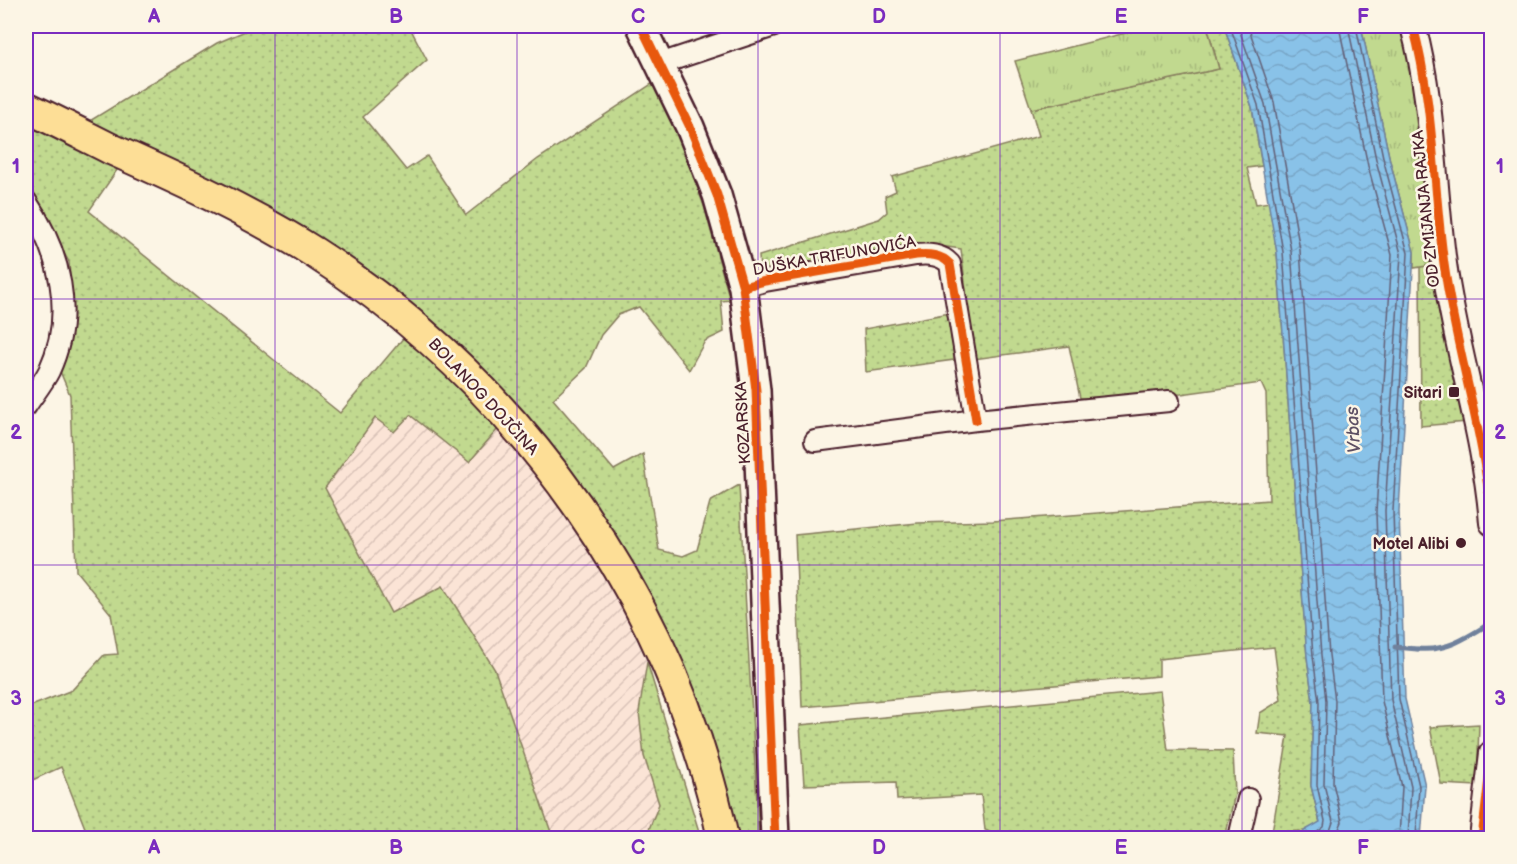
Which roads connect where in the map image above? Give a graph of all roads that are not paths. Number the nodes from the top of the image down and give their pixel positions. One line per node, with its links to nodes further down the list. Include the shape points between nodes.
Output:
1 (641, 26): 4 (main road, KOZARSKA)
2 (774, 26): 4 (street)
3 (1413, 26): 12 (street, OD ZMIJANJA RAJKA, via 1431,120 1444,265 1483,444)
4 (660, 64): 7 (main road, KOZARSKA, via 717,195)
5 (26, 107): 16 (main road, BOLANOG DOJČINA, via 189,184 288,237 396,310 459,366 542,458 606,546 657,642 690,723 704,759)
6 (26, 201): 9 (street, via 42,225 54,255 62,295 55,353)
7 (743, 287): 10 (street, DUŠKA TRIFUNOVIĆA, via 916,255 929,254 946,260 950,264); 17 (main road, KOZARSKA, via 756,390)
8 (1169, 401): 10 (street)
9 (26, 406)
10 (976, 420): 11 (street)
11 (815, 441)
12 (1490, 495): 13 (street, OD ZMIJANJA RAJKA)
13 (1491, 523)
14 (1491, 753): 19 (street)
15 (1248, 799): 18 (street)
16 (723, 838)
17 (775, 838)
18 (1239, 838)
19 (1482, 838)

